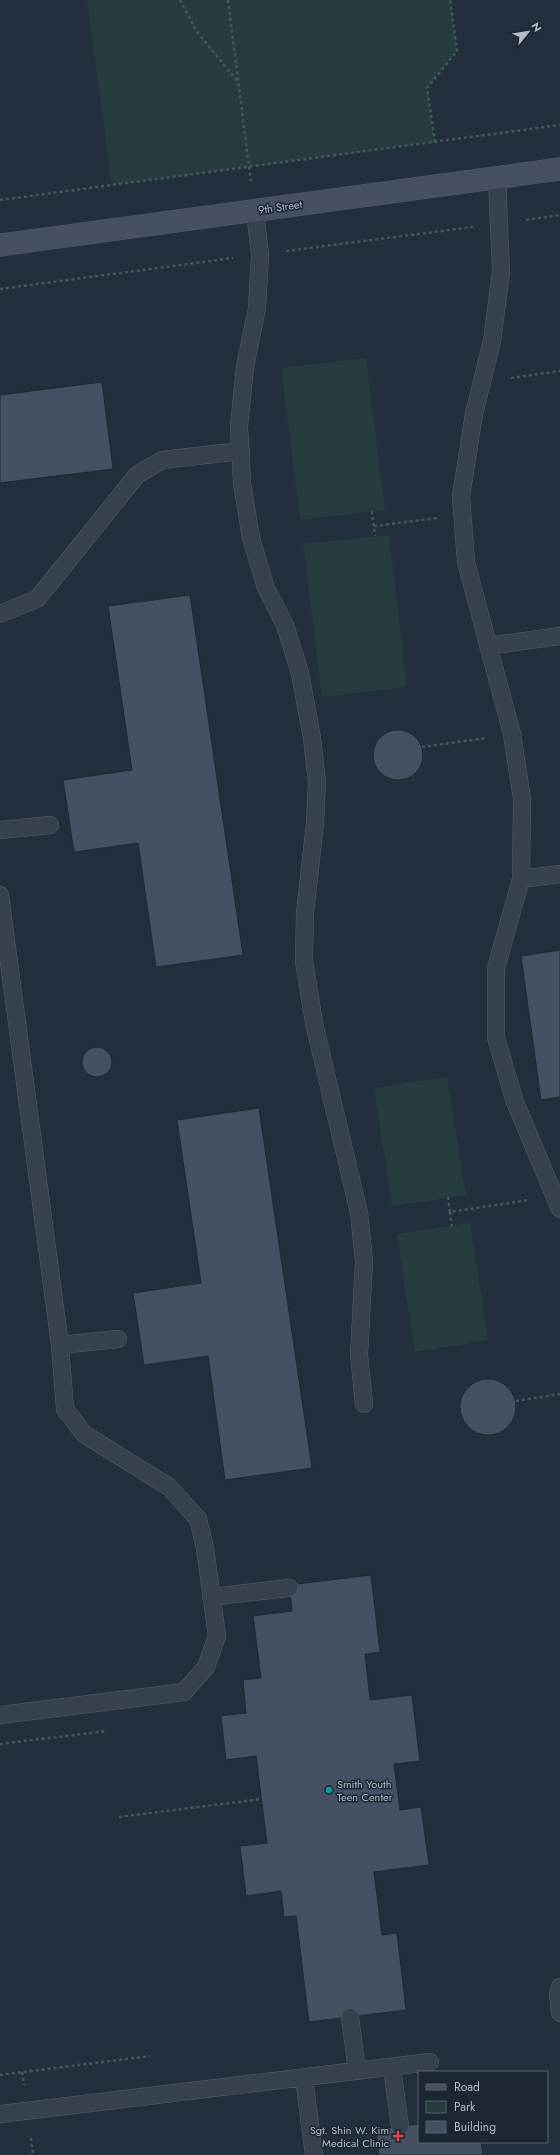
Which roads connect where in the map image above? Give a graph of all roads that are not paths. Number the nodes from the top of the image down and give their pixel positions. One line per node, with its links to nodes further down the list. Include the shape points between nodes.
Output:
1 (560, 169): 2 (street, 9th Street)
2 (497, 178): 3 (street, 9th Street); 8 (lane, via 501,272 492,341 474,414 461,496 466,562)
3 (255, 211): 4 (street, 9th Street); 5 (lane, via 260,255 258,308 245,367 238,426)
4 (0, 245)
5 (241, 451): 6 (lane, via 162,460 137,475 37,599); 18 (lane, via 242,483 251,538 266,588 285,625 300,673 312,738 317,782 305,913 304,961 314,1023 359,1213 364,1261 359,1355)
6 (0, 614)
7 (560, 636): 8 (lane)
8 (488, 646): 12 (lane, via 512,734 522,799)
9 (50, 824): 10 (lane)
10 (0, 830)
11 (560, 874): 12 (lane)
12 (521, 879): 14 (lane, via 496,968 496,1038 515,1102)
13 (0, 895): 17 (lane)
14 (553, 1174): 15 (lane)
15 (557, 1202)
16 (118, 1339): 17 (lane)
17 (60, 1345): 20 (lane, via 65,1409 84,1434 168,1487 198,1519)
18 (364, 1404)
19 (289, 1588): 20 (lane)
20 (212, 1597): 21 (lane, via 217,1636 206,1667 184,1692)
21 (0, 1715)
22 (560, 1987): 23 (lane)
23 (560, 2014)
24 (350, 2017): 27 (lane)
25 (430, 2062): 26 (lane)
26 (392, 2067): 27 (lane); 30 (lane)
27 (357, 2071): 28 (lane)
28 (304, 2078): 29 (lane); 31 (lane)
29 (0, 2114)
30 (400, 2127)
31 (314, 2155)

